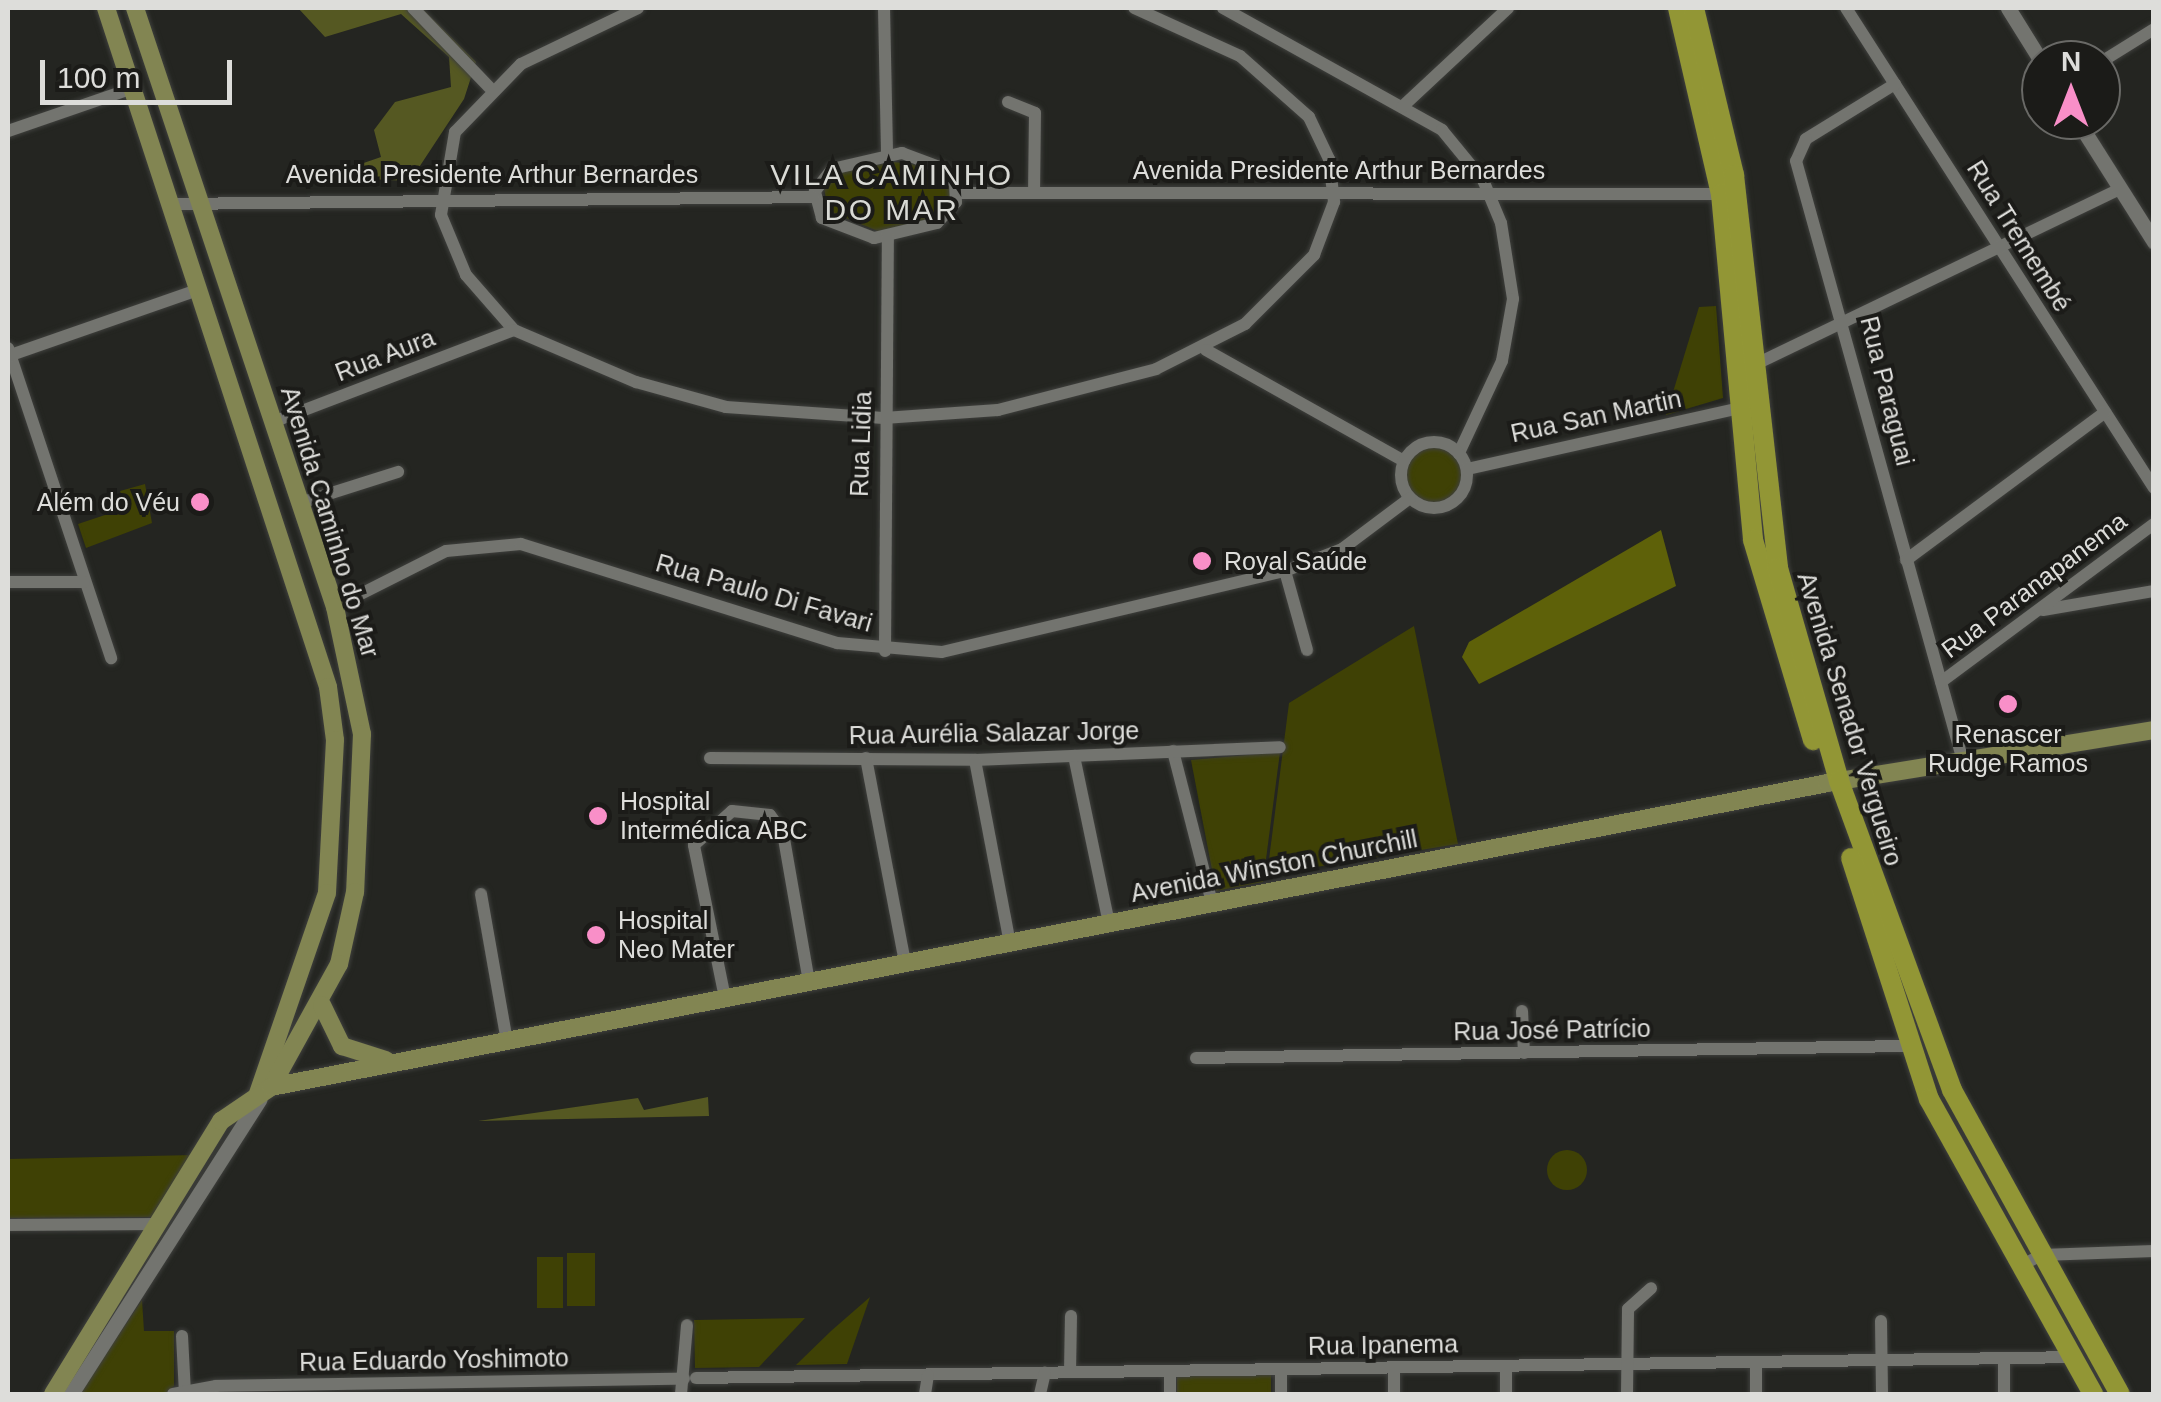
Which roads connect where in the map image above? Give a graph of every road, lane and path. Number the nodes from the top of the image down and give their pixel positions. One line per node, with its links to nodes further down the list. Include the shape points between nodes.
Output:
1 (106, 8): 17 (main road, Avenida Caminho do Mar)
2 (134, 8): 30 (main road, Avenida Caminho do Mar)
3 (413, 8): 16 (street)
4 (638, 8): 16 (street)
5 (884, 8): 22 (street)
6 (1134, 8): 26 (street, via 1215,42 1283,88 1322,137)
7 (1223, 8): 19 (street)
8 (1508, 8): 19 (street)
9 (1684, 8): 31 (main road, Avenida Senador Vergueiro)
10 (1846, 8): 15 (street, Rua Tremembé)
11 (2008, 8): 13 (street)
12 (2154, 28): 14 (street)
13 (2028, 40)
14 (2121, 49)
15 (1895, 84): 35 (street, Rua Tremembé); 37 (street, Rua Paraguai, via 1796,154)
16 (489, 87): 28 (street, via 455,132)
17 (133, 88): 20 (street); 32 (main road, Avenida Caminho do Mar)
18 (1008, 102): 25 (street, via 1035,113)
19 (1402, 107): 24 (street, via 1452,139)
20 (8, 131)
21 (2089, 140): 23 (street)
22 (886, 153): 27 (street, via 942,168); 29 (street, via 842,162)
23 (2120, 189): 34 (street); 35 (street)
24 (1488, 191): 26 (street, Avenida Presidente Arthur Bernardes); 31 (street, Avenida Presidente Arthur Bernardes); 48 (street, via 1507,247 1510,332)
25 (1034, 192): 26 (street, Avenida Presidente Arthur Bernardes); 27 (street, Avenida Presidente Arthur Bernardes)
26 (1334, 192): 40 (street, via 1326,233 1297,281)
27 (958, 193): 33 (street, via 937,223)
28 (440, 196): 29 (street, Avenida Presidente Arthur Bernardes); 30 (street, Avenida Presidente Arthur Bernardes); 38 (street, via 453,253)
29 (814, 197): 33 (street, via 831,225)
30 (198, 198): 32 (street, Avenida Presidente Arthur Bernardes); 47 (main road, Avenida Caminho do Mar)
31 (1729, 199): 39 (main road, Avenida Senador Vergueiro); 42 (main road, Avenida Senador Vergueiro)
32 (172, 204): 36 (main road, Avenida Caminho do Mar)
33 (888, 238): 45 (street, Rua Lidia)
34 (2154, 242)
35 (1998, 246): 37 (street); 44 (street, Rua Tremembé)
36 (200, 289): 41 (street); 61 (main road, Avenida Caminho do Mar)
37 (1846, 320): 42 (street); 56 (street, Rua Paraguai)
38 (514, 330): 45 (street, via 690,400); 47 (street, Rua Aura)
39 (1732, 334): 42 (main road); 43 (main road, Avenida Senador Vergueiro)
40 (1206, 350): 45 (street, via 1040,402); 49 (street)
41 (8, 353): 59 (street)
42 (1754, 365): 46 (main road, Avenida Senador Vergueiro)
43 (1736, 409): 46 (main road); 50 (street, Rua San Martin); 76 (main road, Avenida Senador Vergueiro, via 1753,540)
44 (2105, 412): 52 (street, Rua Tremembé); 56 (street)
45 (884, 418): 65 (street, Rua Lidia)
46 (1756, 418): 76 (main road, Avenida Senador Vergueiro, via 1778,568)
47 (273, 422): 54 (main road, Avenida Caminho do Mar)
48 (1459, 454): 49 (street, via 1426,442); 50 (street)
49 (1404, 461): 53 (street)
50 (1467, 469): 53 (street, via 1453,502 1431,508)
51 (398, 472): 54 (street)
52 (2154, 488)
53 (1410, 498): 57 (street, Rua Paulo Di Favari, via 1342,549)
54 (300, 503): 62 (main road, Avenida Caminho do Mar)
55 (2154, 524): 63 (street, Rua Paranapanema)
56 (1906, 560): 67 (street, Rua Paraguai)
57 (1285, 571): 64 (street); 65 (street, Rua Paulo Di Favari, via 976,648)
58 (8, 582): 59 (street)
59 (84, 582): 66 (street)
60 (2154, 591): 63 (street)
61 (298, 592): 62 (main road, via 309,608); 93 (main road, Avenida Caminho do Mar, via 328,687 334,828 311,956)
62 (334, 608): 65 (street, Rua Paulo Di Favari, via 446,551 521,544); 84 (main road, Avenida Caminho do Mar, via 362,734 361,829 355,892)
63 (2038, 610): 67 (street, Rua Paranapanema)
64 (1307, 650)
65 (886, 651)
66 (111, 658)
67 (1941, 682): 75 (street, Rua Paraguai)
68 (2154, 730): 75 (main road, Avenida Winston Churchill)
69 (1280, 747): 70 (street, Rua Aurélia Salazar Jorge)
70 (1173, 751): 71 (street, Rua Aurélia Salazar Jorge); 78 (street)
71 (1074, 756): 74 (street, Rua Aurélia Salazar Jorge); 79 (street)
72 (710, 758): 73 (street, Rua Aurélia Salazar Jorge)
73 (866, 758): 74 (street, Rua Aurélia Salazar Jorge); 81 (street)
74 (975, 760): 80 (street)
75 (1964, 761): 76 (main road, Avenida Winston Churchill)
76 (1833, 782): 78 (main road, Avenida Winston Churchill); 88 (main road, Avenida Senador Vergueiro); 97 (main road, Avenida Senador Vergueiro, via 1925,1029)
77 (481, 894): 87 (street)
78 (1212, 904): 79 (main road, Avenida Winston Churchill)
79 (1109, 924): 80 (main road, Avenida Winston Churchill)
80 (1010, 943): 81 (main road, Avenida Winston Churchill)
81 (905, 964): 82 (main road, Avenida Winston Churchill)
82 (810, 982): 83 (main road, Avenida Winston Churchill); 83 (street, via 783,833 770,816 732,811 694,845)
83 (726, 998): 87 (main road, Avenida Winston Churchill)
84 (322, 1005): 86 (main road); 93 (main road, Avenida Caminho do Mar)
85 (1522, 1011): 89 (street)
86 (337, 1041): 91 (main road, Avenida Winston Churchill, via 361,1056); 92 (main road, via 338,1062)
87 (507, 1041): 91 (main road, Avenida Winston Churchill)
88 (1908, 1046): 89 (street, Rua José Patrício); 97 (main road, Avenida Senador Vergueiro, via 1938,1119)
89 (1524, 1053): 90 (street, Rua José Patrício)
90 (1196, 1058)
91 (406, 1061): 92 (main road, Avenida Winston Churchill)
92 (324, 1077): 93 (main road, Avenida Winston Churchill)
93 (262, 1095): 94 (main road, Avenida Caminho do Mar, via 221,1121); 119 (street, Avenida Caminho do Mar)
94 (153, 1224): 95 (street); 118 (main road, Avenida Caminho do Mar)
95 (8, 1226)
96 (2154, 1251): 97 (street)
97 (2032, 1260): 103 (main road, Avenida Senador Vergueiro); 132 (main road, Avenida Senador Vergueiro)
98 (1651, 1288): 107 (street, via 1628,1309)
99 (1070, 1316): 112 (street)
100 (1881, 1322): 105 (street)
101 (686, 1324): 115 (street)
102 (182, 1336): 117 (street)
103 (2070, 1357): 104 (street, Rua Ipanema); 131 (main road, Avenida Senador Vergueiro)
104 (2004, 1358): 105 (street, Rua Ipanema); 130 (street)
105 (1881, 1360): 106 (street, Rua Ipanema); 129 (street)
106 (1756, 1362): 107 (street, Rua Ipanema); 128 (street)
107 (1626, 1364): 108 (street, Rua Ipanema); 127 (street)
108 (1506, 1366): 109 (street, Rua Ipanema); 126 (street)
109 (1394, 1367): 110 (street, Rua Ipanema); 125 (street)
110 (1280, 1369): 111 (street, Rua Ipanema); 124 (street)
111 (1170, 1371): 112 (street, Rua Ipanema); 123 (street)
112 (1070, 1372): 113 (street, Rua Ipanema)
113 (1045, 1373): 114 (street, Rua Ipanema); 122 (street)
114 (928, 1375): 115 (street, Rua Ipanema); 121 (street)
115 (690, 1379): 116 (street, Rua Eduardo Yoshimoto); 120 (street)
116 (587, 1387): 117 (street, Rua Eduardo Yoshimoto)
117 (185, 1393)
118 (52, 1394)
119 (72, 1394)
120 (681, 1394)
121 (926, 1394)
122 (1040, 1394)
123 (1170, 1394)
124 (1281, 1394)
125 (1394, 1394)
126 (1506, 1394)
127 (1627, 1394)
128 (1756, 1394)
129 (1882, 1394)
130 (2004, 1394)
131 (2093, 1394)
132 (2120, 1394)

